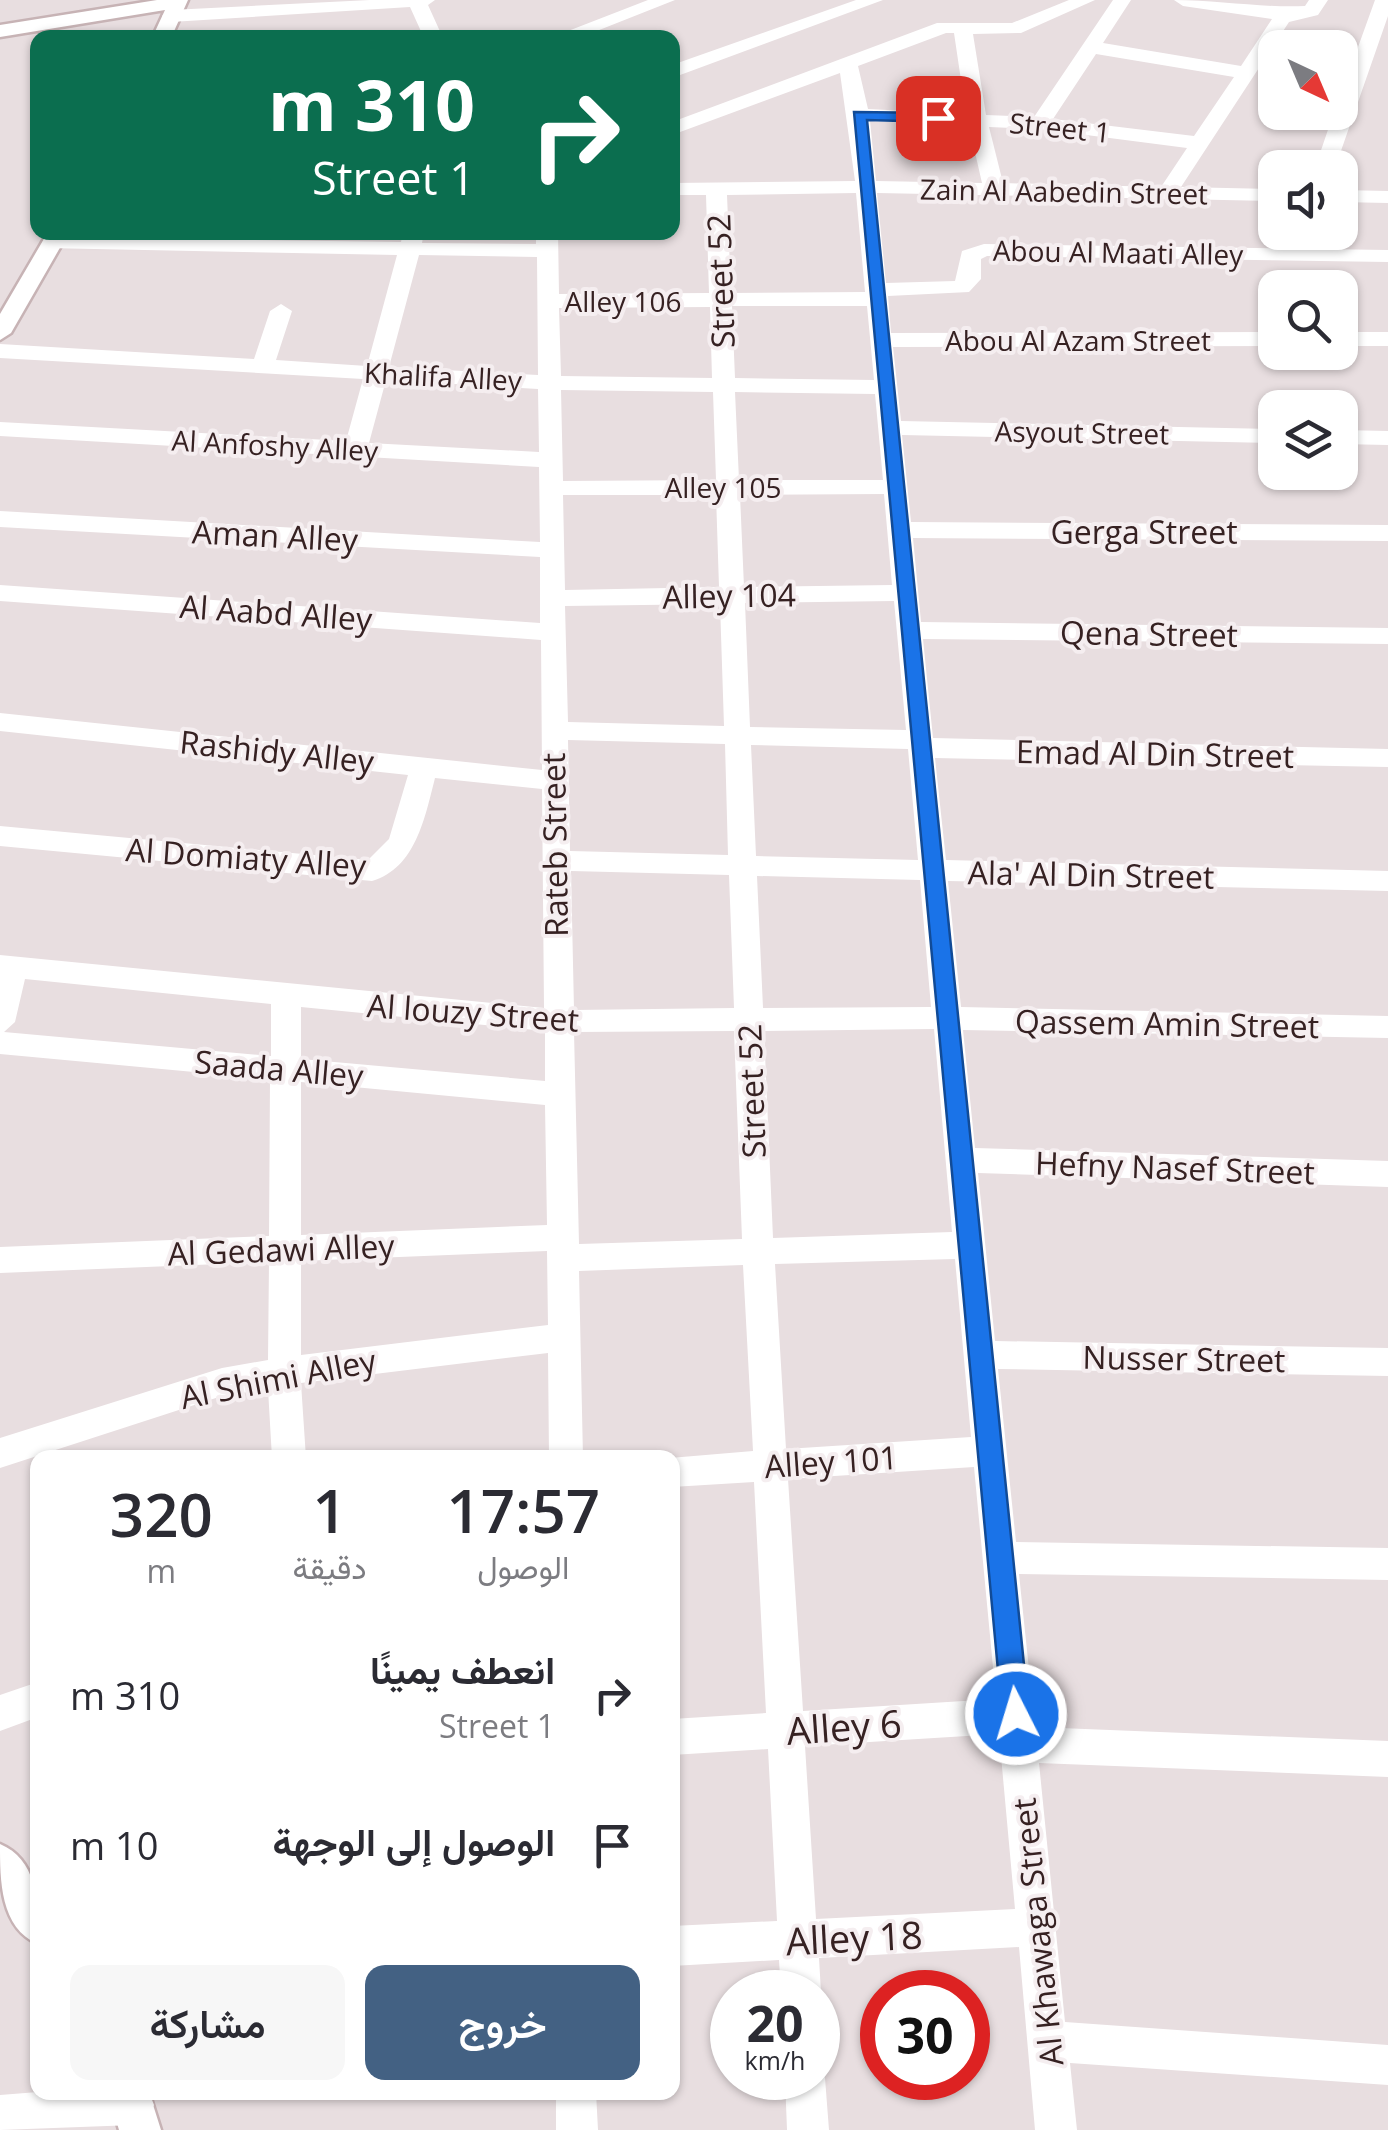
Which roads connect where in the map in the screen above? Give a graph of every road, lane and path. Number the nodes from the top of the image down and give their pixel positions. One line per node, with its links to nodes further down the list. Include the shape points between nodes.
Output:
1 (84, 0): 11 (street)
2 (420, 0): 10 (street); 15 (street)
3 (666, 0): 16 (street)
4 (874, 0): 20 (street)
5 (1086, 0): 13 (street, via 1014,29)
6 (1122, 0): 18 (street)
7 (1183, 0): 12 (street)
8 (1319, 0): 12 (street, via 1311,11)
9 (1384, 0): 27 (street)
10 (176, 6): 14 (street); 17 (street)
11 (0, 11)
12 (1285, 14): 21 (street)
13 (962, 26): 19 (street); 23 (street)
14 (165, 30)
15 (431, 30)
16 (582, 30)
17 (0, 31)
18 (1091, 46): 21 (street); 24 (street)
19 (848, 63): 22 (street, Al Khawaga Street); 25 (street)
20 (680, 69)
21 (1246, 73): 26 (street)
22 (859, 115): 23 (street, Street 1); 28 (street, Al Khawaga Street)
23 (977, 119): 24 (street, Street 1); 31 (street)
24 (1040, 124): 26 (street, Street 1)
25 (680, 126)
26 (1200, 143): 32 (street)
27 (1332, 150)
28 (866, 187): 29 (street, Zain Al Aabedin Street); 31 (street, Zain Al Aabedin Street); 41 (street, Al Khawaga Street)
29 (716, 188): 30 (street, Zain Al Aabedin Street); 42 (street, Street 52)
30 (680, 189)
31 (994, 190): 32 (street, Zain Al Aabedin Street)
32 (1167, 193): 33 (street, Zain Al Aabedin Street)
33 (1258, 195)
34 (1358, 197): 35 (street)
35 (1388, 198)
36 (55, 240): 45 (street)
37 (294, 240): 38 (street)
38 (413, 241): 39 (street); 52 (street)
39 (547, 242): 43 (street, Rateb Street)
40 (1388, 256): 41 (street, Abou Al Maati Alley, via 984,250 970,256 970,278 961,287)
41 (877, 294): 42 (street, Alley 106); 48 (street, Al Khawaga Street)
42 (722, 300): 43 (street, Alley 106); 54 (street, Street 52)
43 (548, 301): 53 (street, Rateb Street)
44 (281, 311): 51 (street)
45 (0, 333)
46 (1358, 339): 47 (street)
47 (1388, 339)
48 (881, 340): 49 (street, Abou Al Azam Street); 55 (street, Al Khawaga Street)
49 (1258, 340)
50 (0, 351): 51 (street, Khalifa Alley)
51 (263, 366): 52 (street, Khalifa Alley)
52 (378, 373): 53 (street, Khalifa Alley); 61 (street)
53 (549, 383): 54 (street, Khalifa Alley); 62 (street, Rateb Street)
54 (724, 384): 55 (street, Khalifa Alley); 64 (street, Street 52)
55 (886, 387): 56 (street, Al Khawaga Street)
56 (890, 428): 58 (street, Asyout Street); 63 (street, Al Khawaga Street)
57 (0, 429): 61 (street, Al Anfoshy Alley)
58 (1258, 436)
59 (1358, 437): 60 (street)
60 (1388, 438)
61 (356, 450): 62 (street, Al Anfoshy Alley)
62 (550, 474): 64 (street, Alley 105); 68 (street, Rateb Street)
63 (896, 487): 64 (street, Alley 105); 66 (street, Al Khawaga Street)
64 (727, 488): 71 (street, Street 52)
65 (0, 519): 68 (street, Aman Alley)
66 (900, 530): 67 (street, Gerga Street); 70 (street, Al Khawaga Street)
67 (1388, 533)
68 (551, 550): 72 (street, Rateb Street)
69 (0, 593): 74 (street, Al Aabd Alley)
70 (906, 593): 71 (street, Alley 104); 73 (street, Al Khawaga Street)
71 (732, 595): 72 (street, Alley 104); 78 (street, Street 52)
72 (551, 598): 74 (street, Rateb Street)
73 (910, 630): 75 (street, Qena Street); 79 (street, Al Khawaga Street)
74 (552, 632): 77 (street, Rateb Street)
75 (1388, 636)
76 (0, 722): 81 (street, Rashidy Alley)
77 (553, 731): 78 (street, Emad Al Din Street); 82 (street, Rateb Street)
78 (738, 735): 79 (street, Emad Al Din Street); 85 (street, Street 52)
79 (921, 744): 80 (street, Emad Al Din Street); 86 (street, Al Khawaga Street)
80 (1388, 758)
81 (424, 768): 82 (street, Rashidy Alley); 83 (street, Al Domiaty Alley, via 398,852 372,871)
82 (554, 780): 84 (street, Rateb Street)
83 (0, 836)
84 (554, 861): 85 (street, Ala' Al Din Street); 91 (street, Rateb Street)
85 (742, 866): 86 (street, Ala' Al Din Street); 93 (street, Street 52)
86 (932, 870): 87 (street, Ala' Al Din Street); 90 (street, Al Khawaga Street)
87 (1388, 881)
88 (7, 967): 89 (street, Al louzy Street); 92 (street)
89 (286, 997): 91 (street, Al louzy Street); 96 (street)
90 (947, 1018): 93 (street, Al louzy Street); 94 (street, Qassem Amin Street); 98 (street, Al Khawaga Street)
91 (557, 1020): 93 (street, Al louzy Street); 97 (street, Rateb Street)
92 (0, 1022)
93 (749, 1022): 103 (street, Street 52)
94 (1388, 1027)
95 (0, 1043): 96 (street, Saada Alley)
96 (285, 1069): 97 (street, Saada Alley); 101 (street)
97 (558, 1094): 102 (street, Rateb Street)
98 (962, 1160): 99 (street, Hefny Nasef Street); 100 (street, Al Khawaga Street)
99 (1388, 1174)
100 (970, 1246): 103 (street, Al Gedawi Alley); 106 (street, Al Khawaga Street)
101 (284, 1248): 102 (street, Al Gedawi Alley); 104 (street, Al Gedawi Alley); 108 (street)
102 (562, 1248): 103 (street, Al Gedawi Alley); 105 (street, Rateb Street)
103 (758, 1252): 113 (street, Street 52)
104 (0, 1260)
105 (564, 1337): 108 (street, Al Shimi Alley); 110 (street, Rateb Street)
106 (980, 1354): 107 (street, Nusser Street); 111 (street, Al Khawaga Street)
107 (1388, 1362)
108 (284, 1370): 109 (street); 112 (street, Al Shimi Alley, via 222,1382)
109 (289, 1450)
110 (566, 1450)
111 (990, 1451): 113 (street, Alley 101); 115 (street, Al Khawaga Street)
112 (0, 1453)
113 (770, 1465): 114 (street, Alley 101); 119 (street, Street 52)
114 (680, 1471)
115 (1001, 1558): 116 (street); 120 (street, Al Khawaga Street)
116 (1388, 1564)
117 (30, 1702): 118 (street)
118 (0, 1713)
119 (786, 1729): 120 (street, Alley 6); 121 (street, Alley 6); 126 (street, Street 52)
120 (1017, 1729): 122 (street, Alley 6); 125 (street, Al Khawaga Street)
121 (680, 1736)
122 (1388, 1759)
123 (0, 1863): 124 (street)
124 (30, 1912)
125 (1036, 1926): 126 (street, Alley 18); 129 (street, Al Khawaga Street)
126 (798, 1940): 127 (street, Alley 18); 128 (street, Street 52)
127 (680, 1946)
128 (800, 1970)
129 (1047, 2041): 130 (street); 137 (street, Al Khawaga Street)
130 (1388, 2065)
131 (576, 2100): 135 (street)
132 (806, 2100): 136 (street)
133 (134, 2109): 134 (street)
134 (0, 2116)
135 (577, 2130)
136 (808, 2130)
137 (1056, 2130)

